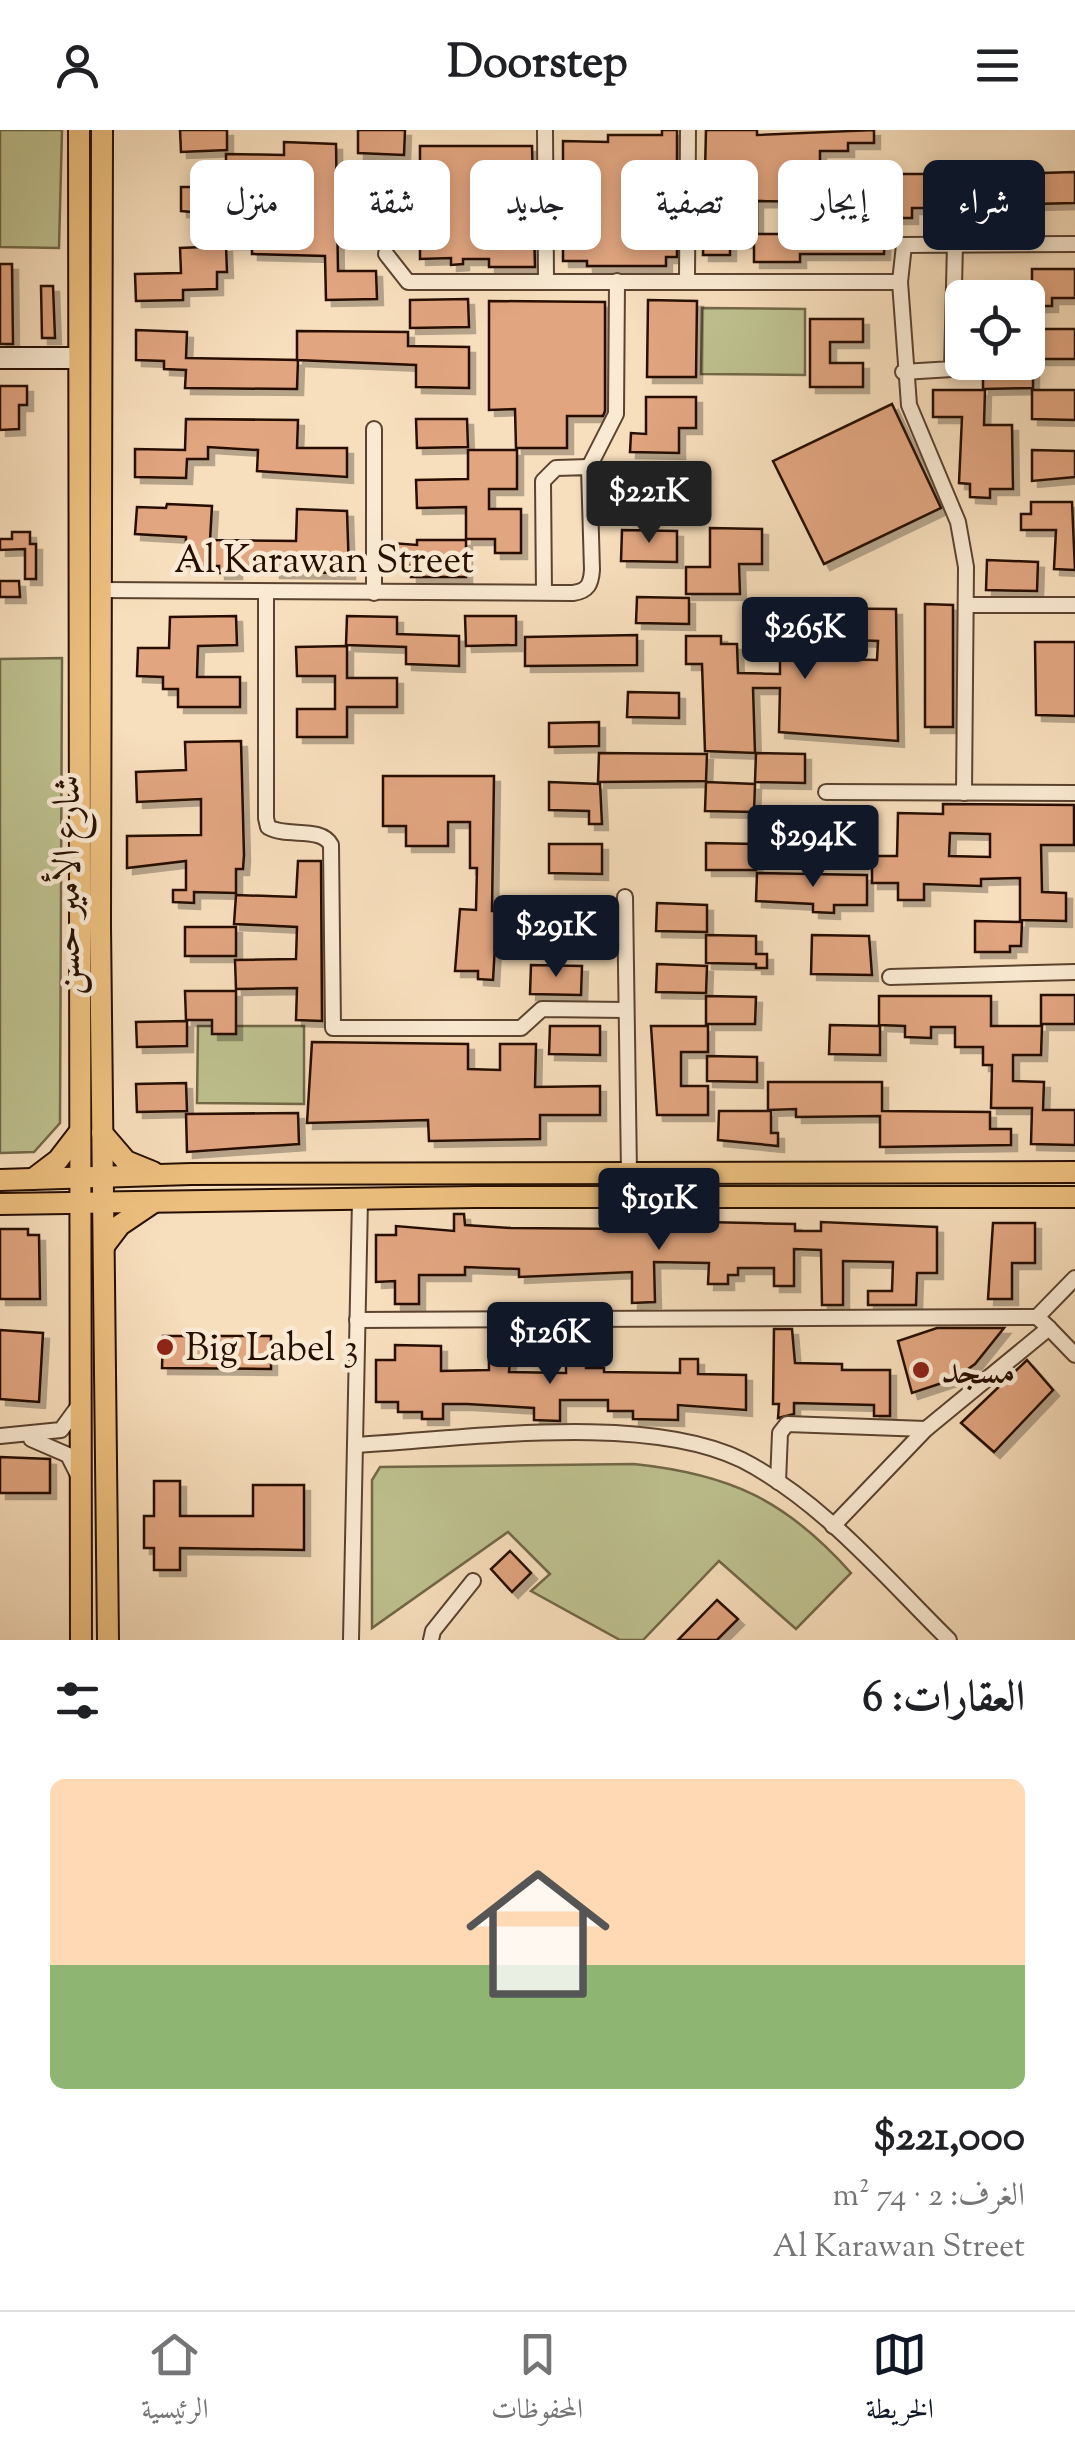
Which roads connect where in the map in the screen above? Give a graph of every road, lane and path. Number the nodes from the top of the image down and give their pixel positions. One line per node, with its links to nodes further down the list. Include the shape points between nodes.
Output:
1 (79, 130): 6 (main road, شارع الأمير حسن)
2 (102, 130): 5 (main road, شارع الأمير حسن)
3 (545, 130): 12 (street)
4 (688, 130): 13 (street)
5 (103, 197): 6 (main road); 21 (main road, شارع الأمير حسن)
6 (79, 198): 17 (main road, شارع الأمير حسن)
7 (1045, 244): 8 (street)
8 (1075, 244)
9 (923, 245): 15 (street, via 902,246)
10 (956, 250): 18 (street, via 952,369)
11 (386, 254): 12 (street, via 408,282)
12 (546, 280): 14 (street)
13 (687, 280): 14 (street); 15 (street)
14 (618, 281): 20 (street, via 616,414)
15 (900, 282): 18 (street)
16 (0, 358): 17 (street)
17 (79, 358): 27 (main road, شارع الأمير حسن)
18 (904, 372): 25 (street, via 909,405 958,522)
19 (374, 430): 24 (street)
20 (589, 467): 23 (street, via 556,468 543,481); 23 (street, Al Karawan Street, via 590,584 582,592)
21 (103, 590): 22 (street, Al Karawan Street); 28 (main road, شارع الأمير حسن)
22 (266, 592): 24 (street, Al Karawan Street); 35 (street, via 266,818 279,834 318,835 331,846 333,1028 521,1028 542,1009)
23 (544, 592): 24 (street, Al Karawan Street)
24 (374, 593)
25 (968, 605): 26 (street); 30 (street)
26 (1075, 606)
27 (78, 735): 28 (main road); 37 (main road, شارع الأمير حسن)
28 (100, 735): 36 (main road, شارع الأمير حسن)
29 (826, 792): 30 (street)
30 (964, 793): 31 (street)
31 (1075, 793)
32 (625, 897): 35 (street)
33 (1075, 972): 34 (street)
34 (890, 977)
35 (626, 1010): 41 (street)
36 (102, 1133): 42 (main road, via 126,1161); 44 (main road, شارع الأمير حسن)
37 (78, 1134): 43 (main road, شارع الأمير حسن); 45 (main road)
38 (921, 1172): 39 (main road); 41 (main road); 48 (main road)
39 (1075, 1172)
40 (476, 1173): 41 (main road); 42 (main road); 47 (main road)
41 (629, 1173)
42 (160, 1174): 44 (main road)
43 (80, 1177): 44 (main road); 45 (main road); 51 (main road, شارع الأمير حسن)
44 (104, 1177): 52 (main road, شارع الأمير حسن)
45 (33, 1179): 46 (main road)
46 (0, 1180)
47 (476, 1197): 48 (main road); 49 (main road)
48 (920, 1198): 50 (main road)
49 (360, 1199): 53 (main road); 60 (street)
50 (1072, 1200)
51 (81, 1201): 52 (main road); 54 (main road); 56 (main road, شارع الأمير حسن)
52 (105, 1201): 53 (main road); 57 (main road, شارع الأمير حسن)
53 (156, 1201): 57 (main road, via 120,1225)
54 (32, 1202): 55 (main road); 56 (main road, via 60,1216)
55 (0, 1204)
56 (81, 1242): 63 (main road, شارع الأمير حسن)
57 (104, 1246): 73 (main road, شارع الأمير حسن)
58 (1075, 1261): 59 (street)
59 (1071, 1283): 61 (street)
60 (357, 1320): 61 (street); 67 (street)
61 (1043, 1322): 62 (street); 64 (street)
62 (1075, 1354)
63 (81, 1402): 66 (street, via 60,1430); 68 (main road, شارع الأمير حسن)
64 (926, 1430): 69 (street, via 787,1424 780,1433); 70 (street)
65 (0, 1436): 66 (street)
66 (26, 1437): 68 (street, via 68,1455)
67 (355, 1445): 69 (street, via 638,1435 714,1449); 74 (street)
68 (81, 1482): 72 (main road, شارع الأمير حسن)
69 (778, 1482): 70 (street)
70 (832, 1526): 76 (street)
71 (473, 1580): 75 (street)
72 (82, 1640)
73 (108, 1640)
74 (352, 1640)
75 (431, 1640)
76 (949, 1640)

